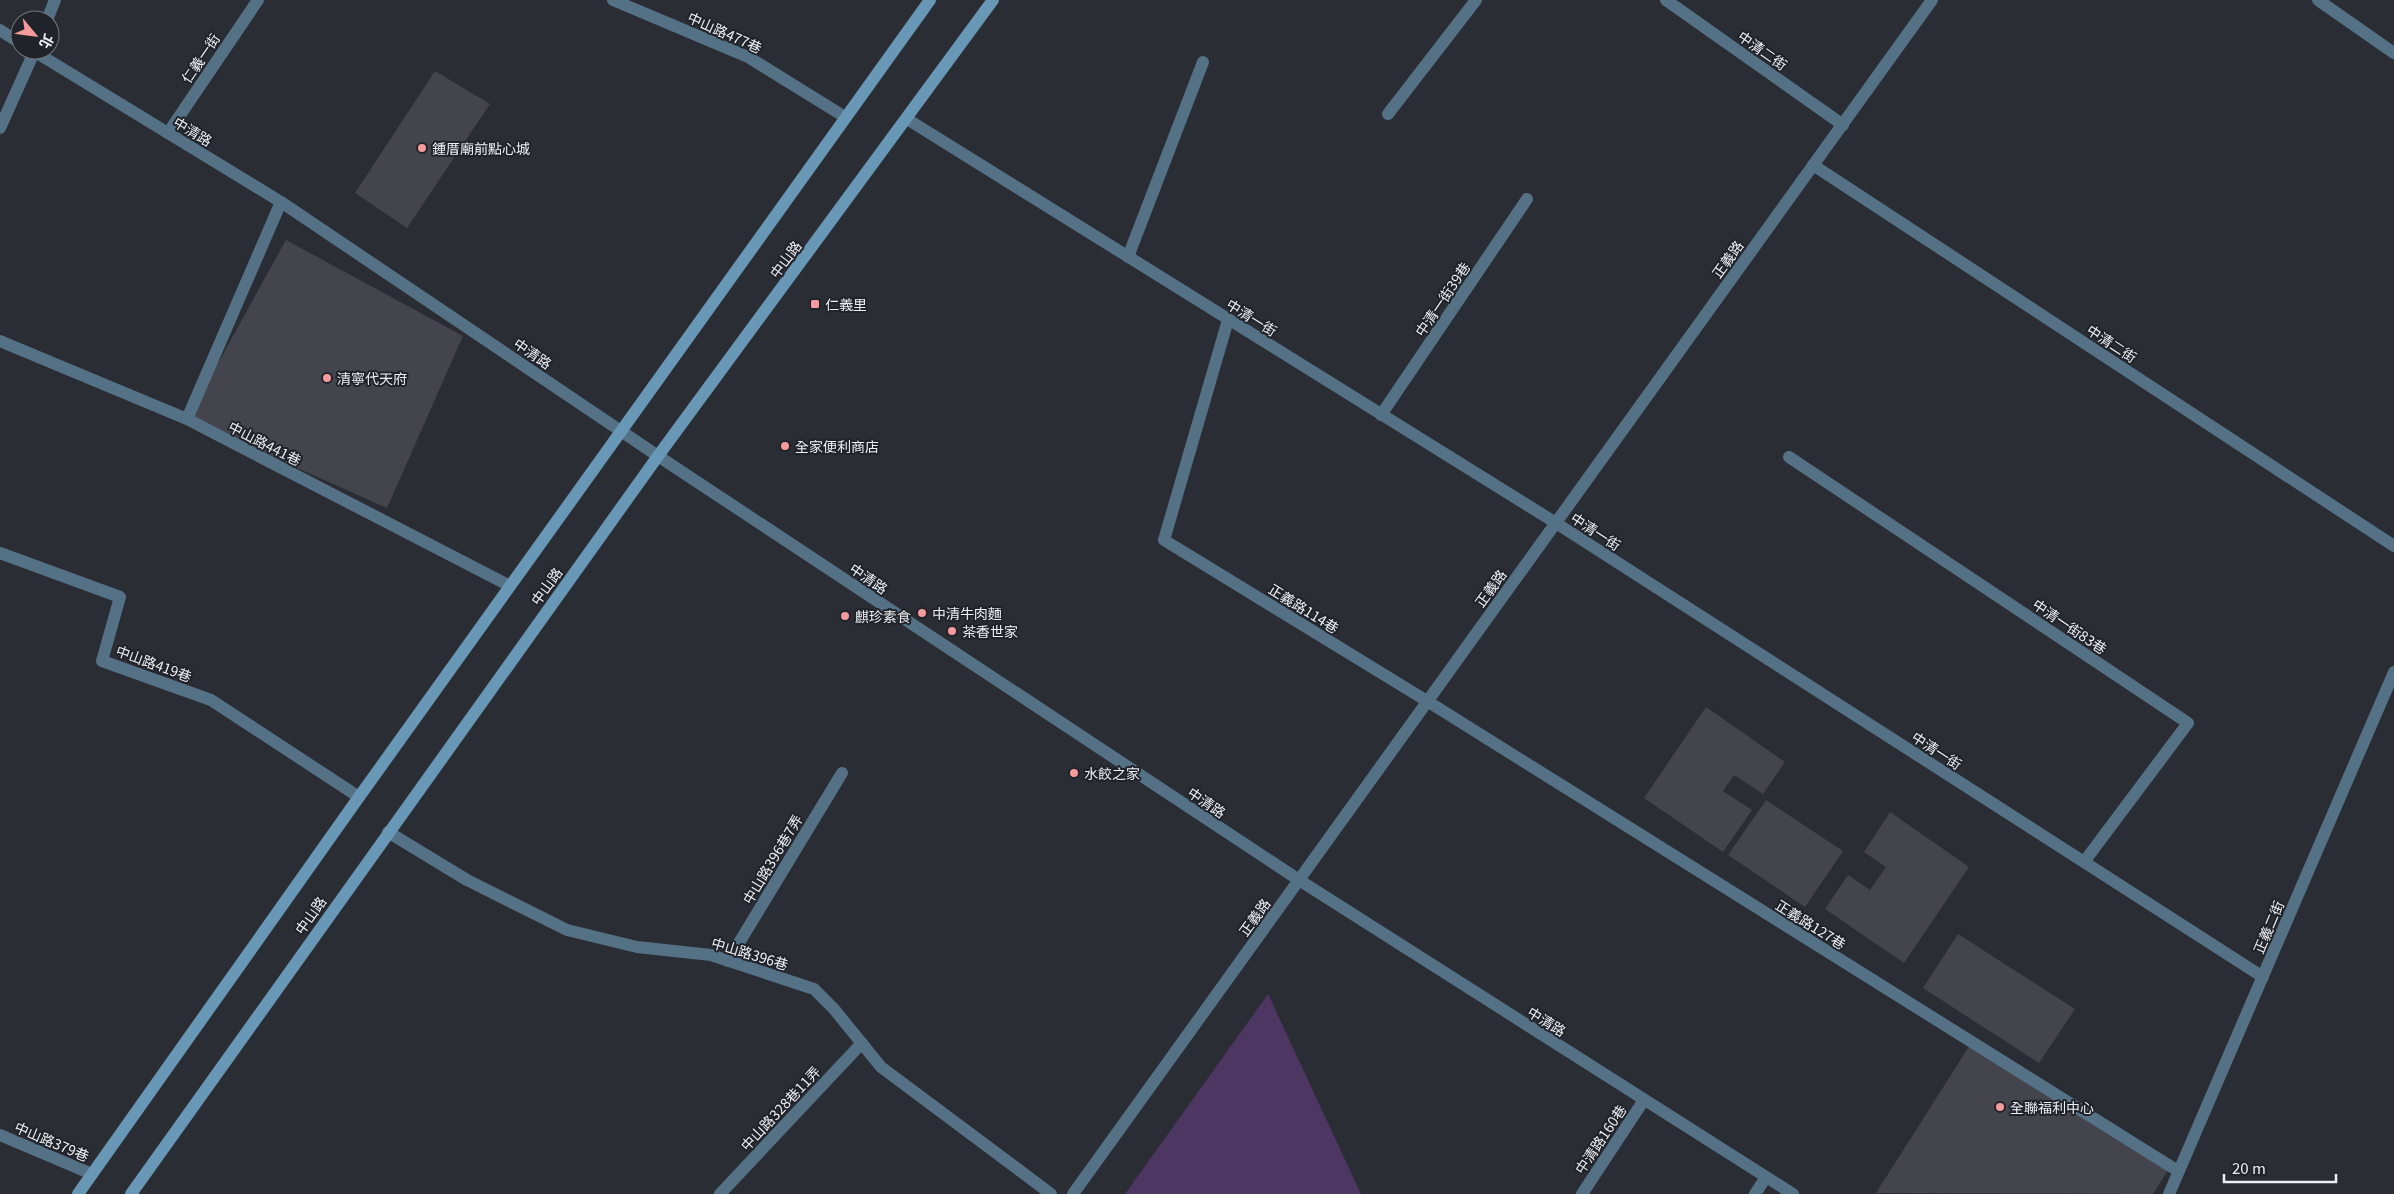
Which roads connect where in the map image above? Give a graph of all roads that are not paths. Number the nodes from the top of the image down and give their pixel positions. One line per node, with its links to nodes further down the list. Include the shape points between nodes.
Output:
1 (258, 0): 18 (street, 仁義一街)
2 (612, 0): 14 (street, 中山路477巷, via 748,57)
3 (930, 0): 14 (main road, 中山路)
4 (993, 0): 15 (main road, 中山路)
5 (1476, 0): 13 (street)
6 (1666, 0): 16 (street, 中清二街)
7 (1932, 0): 16 (street, 正義路)
8 (2318, 0): 9 (street)
9 (2394, 53)
10 (30, 60): 17 (street)
11 (49, 60): 18 (street, 中清路)
12 (1203, 62): 22 (street)
13 (1388, 114)
14 (845, 117): 27 (main road, 中山路)
15 (907, 119): 22 (street, 中清一街); 28 (main road, 中山路)
16 (1843, 126): 19 (street, 正義路)
17 (0, 128)
18 (168, 133): 21 (street, 中清路)
19 (1813, 165): 30 (street, 正義路); 31 (street, 中清二街)
20 (1527, 200): 25 (street, 中清一街39巷)
21 (281, 202): 26 (street); 27 (street, 中清路)
22 (1128, 257): 23 (street, 中清一街)
23 (1228, 320): 25 (street, 中清一街); 35 (street, 正義路114巷, via 1164,540)
24 (0, 341): 26 (street, 中山路441巷)
25 (1381, 414): 30 (street, 中清一街)
26 (186, 419): 33 (street, 中山路441巷)
27 (622, 431): 28 (street, 中清路); 33 (main road, 中山路)
28 (658, 456): 38 (main road, 中山路); 40 (street, 中清路)
29 (1789, 457): 39 (street, 中清一街83巷, via 2188,722)
30 (1556, 523): 35 (street, 正義路); 39 (street, 中清一街)
31 (2394, 546)
32 (0, 553): 37 (street, 中山路419巷, via 120,597 102,661 212,700)
33 (510, 586): 37 (main road, 中山路)
34 (2394, 672): 42 (street, 正義二街)
35 (1427, 701): 40 (street, 正義路); 46 (street, 正義路127巷)
36 (842, 773): 41 (street, 中山路396巷7弄)
37 (359, 797): 47 (main road, 中山路)
38 (388, 832): 41 (street, 中山路396巷, via 467,880 567,930 636,946 711,955); 50 (main road, 中山路)
39 (2084, 862): 42 (street, 中清一街)
40 (1299, 880): 44 (street, 中清路); 53 (street, 正義路)
41 (728, 961): 43 (street, 中山路396巷, via 814,989)
42 (2263, 977): 46 (street, 正義二街)
43 (862, 1043): 51 (street, 中山路328巷11弄); 52 (street, 中山路396巷, via 881,1067)
44 (1644, 1100): 48 (street, 中清路); 54 (street, 中清路160巷)
45 (0, 1135): 47 (street, 中山路379巷)
46 (2178, 1171): 57 (street, 正義二街)
47 (92, 1174): 49 (main road, 中山路)
48 (1766, 1177): 55 (street); 56 (street, 中清路)
49 (78, 1194)
50 (130, 1194)
51 (720, 1194)
52 (1051, 1194)
53 (1073, 1194)
54 (1582, 1194)
55 (1755, 1194)
56 (1793, 1194)
57 (2169, 1194)

